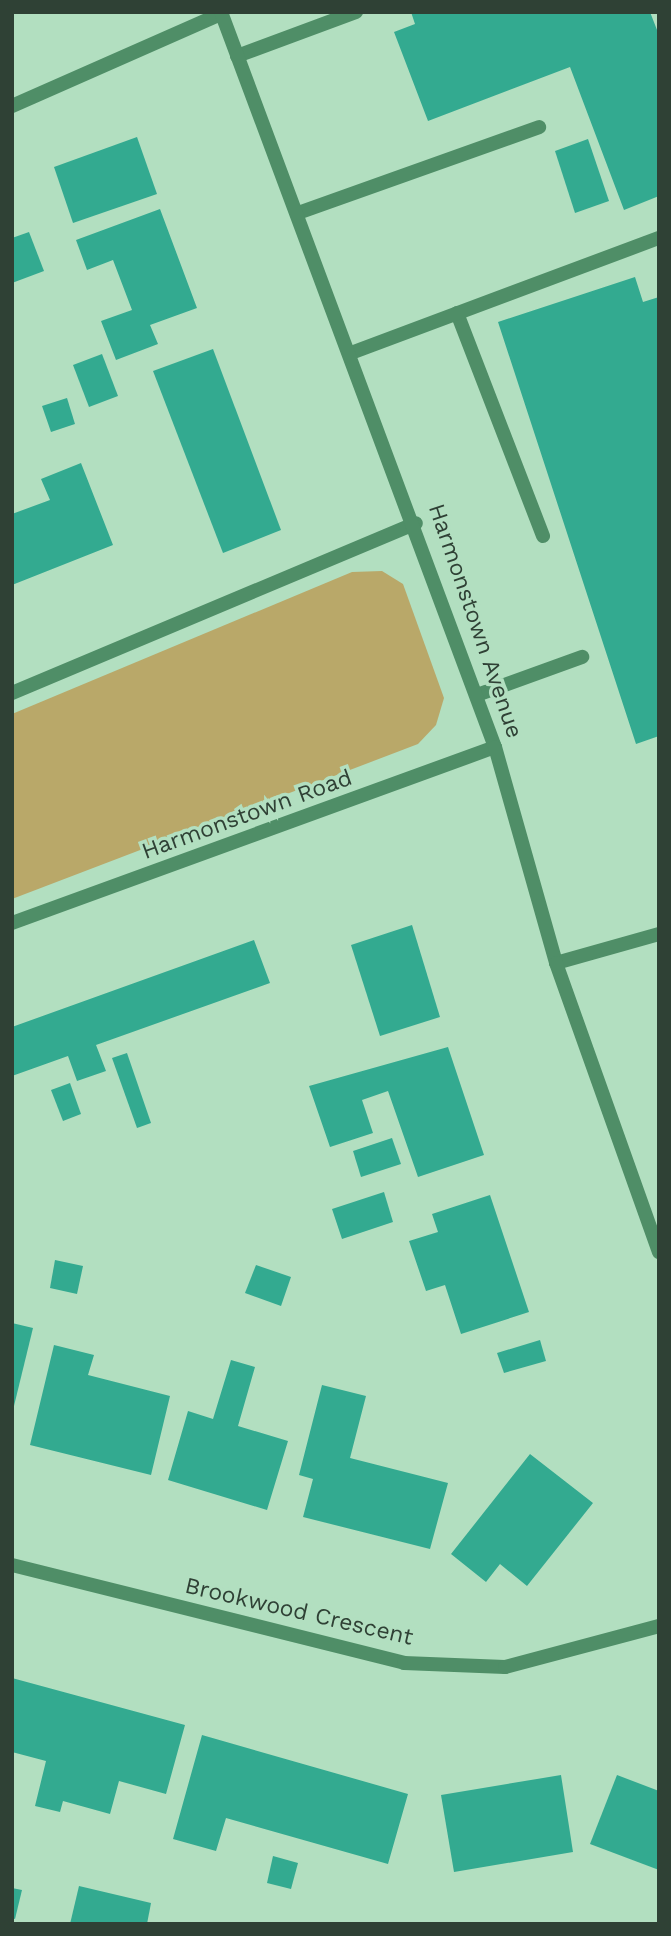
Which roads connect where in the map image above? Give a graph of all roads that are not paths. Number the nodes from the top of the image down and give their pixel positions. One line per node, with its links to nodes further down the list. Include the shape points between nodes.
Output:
1 (356, 12): 3 (street)
2 (221, 13): 3 (street, Harmonstown Avenue); 4 (street)
3 (237, 56): 6 (street, Harmonstown Avenue)
4 (12, 106)
5 (538, 127): 6 (street)
6 (298, 213): 9 (street, Harmonstown Avenue)
7 (659, 238): 8 (street)
8 (457, 313): 9 (street); 11 (street)
9 (351, 353): 10 (street, Harmonstown Avenue)
10 (416, 523): 13 (street); 14 (street, Harmonstown Avenue)
11 (543, 536)
12 (582, 657): 14 (street)
13 (12, 693)
14 (477, 695): 15 (street, Harmonstown Avenue)
15 (495, 747): 16 (street, Harmonstown Road); 18 (street, Harmonstown Avenue)
16 (12, 923)
17 (659, 933): 18 (street)
18 (556, 964): 19 (street, Harmonstown Avenue)
19 (659, 1252)
20 (12, 1565): 21 (street, Brookwood Crescent, via 404,1663 505,1667)
21 (659, 1626)

